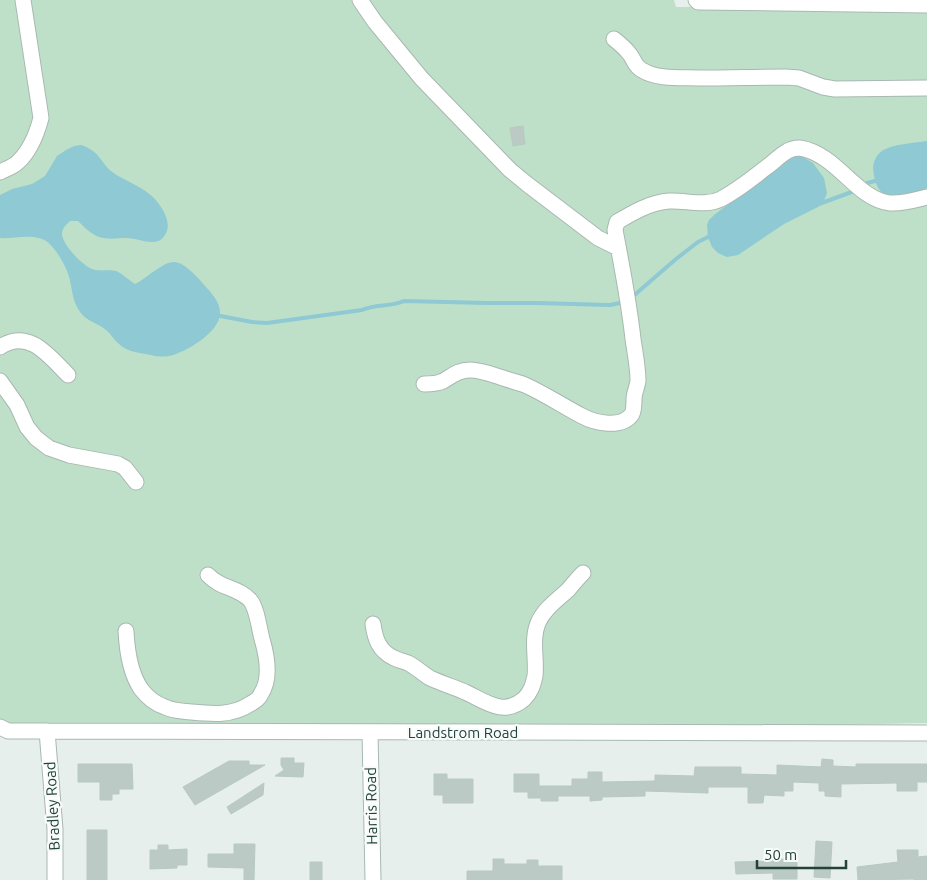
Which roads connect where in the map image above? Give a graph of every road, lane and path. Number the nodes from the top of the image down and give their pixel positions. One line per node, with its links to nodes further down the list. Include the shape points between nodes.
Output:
1 (23, 0): 11 (street, via 40,118 35,134 19,161)
2 (360, 0): 13 (street, via 422,79 510,170 598,238)
3 (696, 0): 4 (street)
4 (714, 1): 5 (street)
5 (739, 1): 6 (street)
6 (763, 1): 7 (street)
7 (828, 1): 8 (street)
8 (927, 5)
9 (614, 39): 10 (street, via 640,69 655,75 799,78 835,89)
10 (927, 88)
11 (0, 172)
12 (927, 197): 13 (street, via 888,203 867,194 826,159 798,148 780,156 717,201 668,201 640,209 617,222)
13 (618, 248): 17 (street, via 632,324 637,375 634,406 626,420 606,424 597,422 524,384 483,372 458,372 443,381)
14 (0, 347): 15 (street, via 19,341 35,344)
15 (68, 374)
16 (0, 381): 18 (street, via 17,405 27,427 49,448 118,464)
17 (424, 384)
18 (136, 482)
19 (583, 573): 21 (street, via 537,625 533,685 521,702 508,708 491,705 432,679 393,657 379,645)
20 (208, 575): 22 (street, via 214,582 242,593 251,600 256,612 267,677 263,691 255,701 224,714 180,711 160,705 136,681)
21 (373, 624)
22 (126, 631)
23 (0, 727): 24 (street, Landstrom Road, via 8,731)
24 (47, 731): 25 (street, Landstrom Road); 27 (street, Bradley Road, via 55,829)
25 (370, 732): 26 (street, Landstrom Road); 28 (street, Harris Road)
26 (927, 733)
27 (55, 880)
28 (373, 880)

